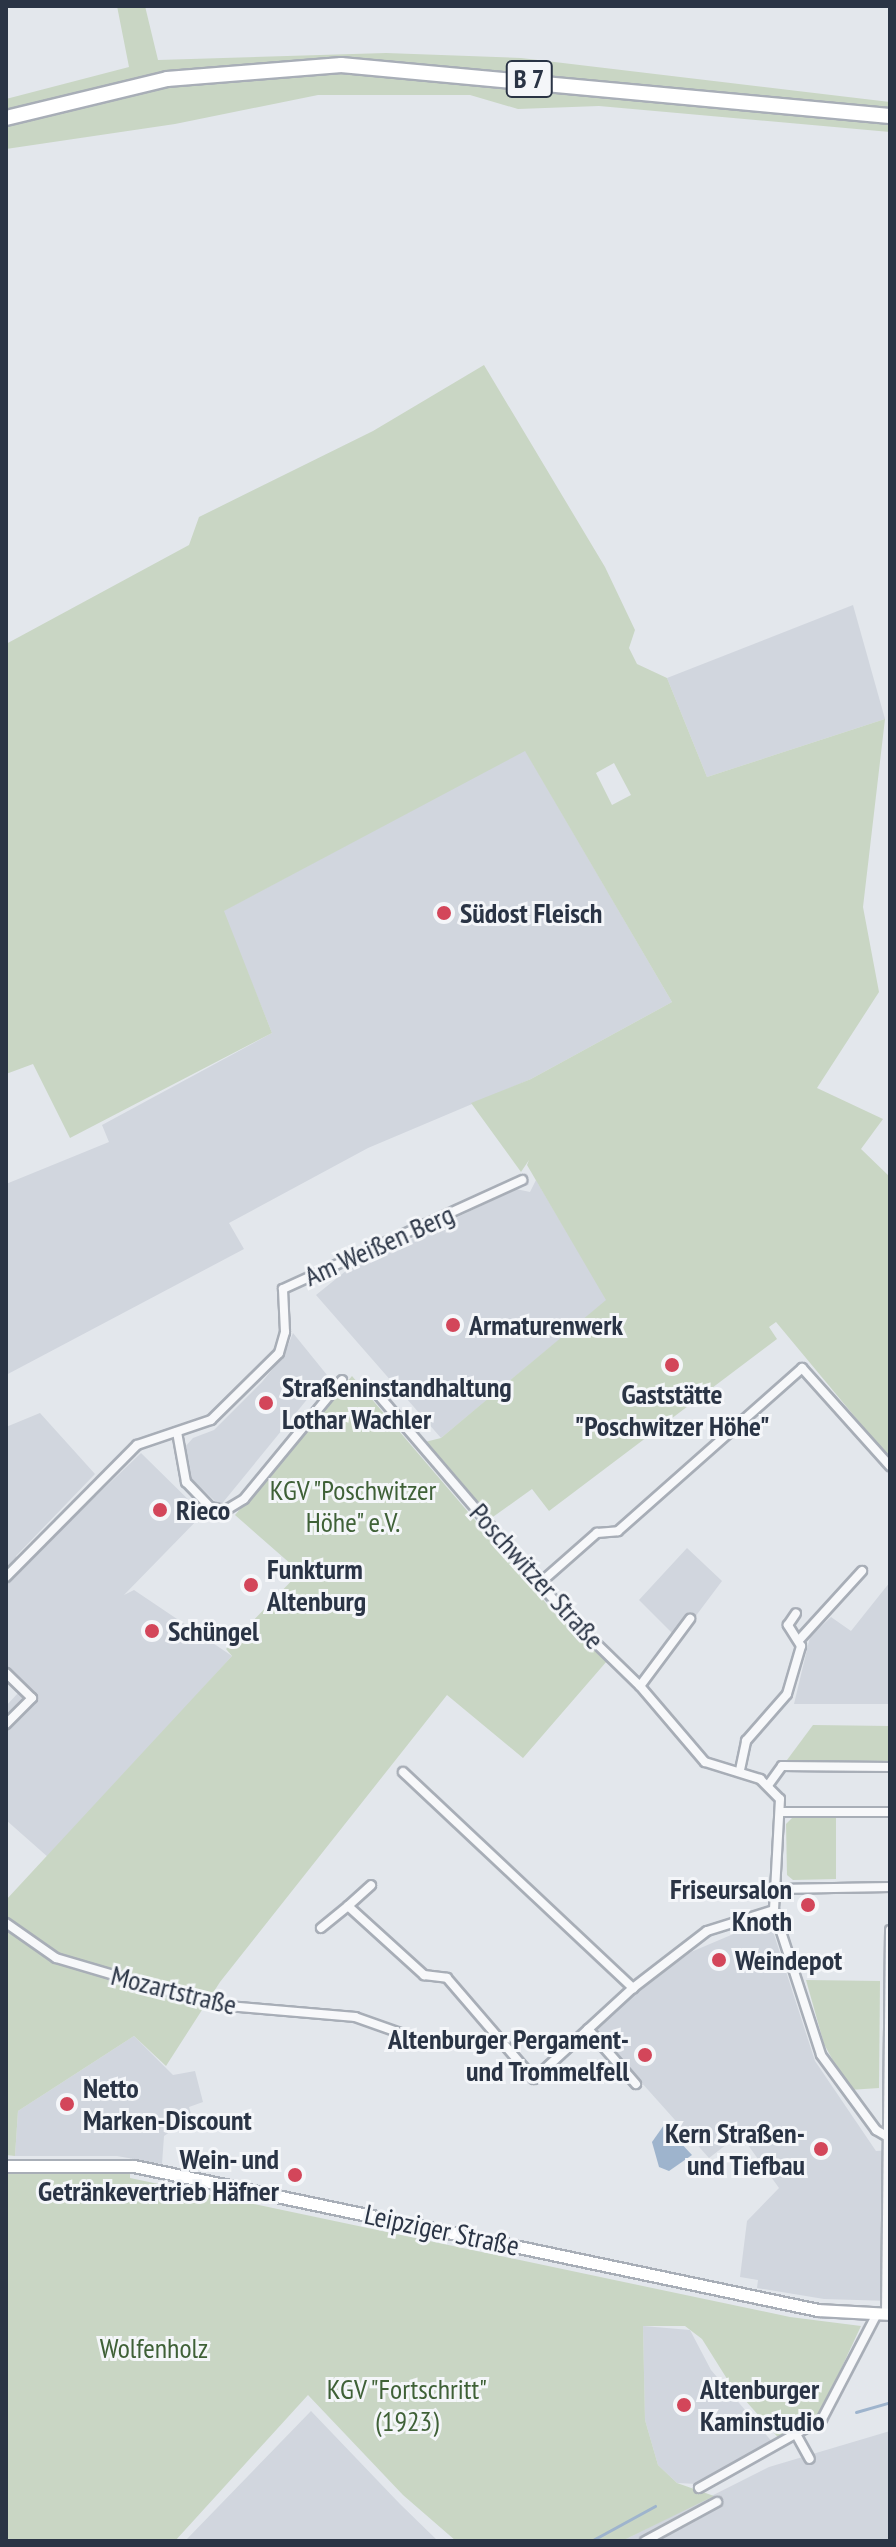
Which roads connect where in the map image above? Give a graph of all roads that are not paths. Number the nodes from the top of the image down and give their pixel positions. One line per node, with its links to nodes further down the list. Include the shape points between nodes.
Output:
1 (890, 116): 2 (highway, B 7, via 341,65 167,79)
2 (6, 118)
3 (522, 1180): 6 (street, Am Weißen Berg, via 283,1289 285,1332 279,1353 211,1420)
4 (342, 1380): 6 (street, via 244,1499 226,1510 210,1507 186,1482)
5 (374, 1390): 10 (street, Poschwitzer Straße)
6 (177, 1432): 9 (street, Am Weißen Berg, via 137,1445)
7 (890, 1466): 10 (street, via 802,1368 618,1531 597,1533)
8 (862, 1571): 13 (street)
9 (6, 1577)
10 (540, 1583): 15 (street, Poschwitzer Straße)
11 (796, 1613): 13 (street, via 788,1625)
12 (690, 1619): 15 (street)
13 (800, 1639): 18 (street, via 787,1694 746,1741)
14 (6, 1673): 16 (street, via 32,1698)
15 (640, 1686): 18 (street, Poschwitzer Straße, via 705,1762)
16 (6, 1724)
17 (890, 1767): 20 (street, via 782,1766)
18 (740, 1770): 20 (street, Poschwitzer Straße)
19 (403, 1772): 31 (street)
20 (769, 1784): 21 (street, via 780,1799)
21 (780, 1812): 22 (street); 25 (street)
22 (890, 1812)
23 (371, 1885): 26 (street)
24 (890, 1887): 25 (street)
25 (778, 1889): 27 (street)
26 (348, 1906): 29 (street); 32 (street, via 424,1975 447,1978 534,2079)
27 (774, 1910): 31 (street, via 707,1931); 36 (street, via 821,2055 858,2108)
28 (6, 1923): 33 (street, Mozartstraße, via 56,1958 216,2005 355,2017)
29 (321, 1928)
30 (890, 1930): 34 (street)
31 (633, 1988): 32 (street)
32 (588, 2029): 35 (street)
33 (400, 2033)
34 (889, 2079): 36 (street)
35 (636, 2084)
36 (888, 2137): 38 (street)
37 (6, 2166): 38 (street, Leipziger Straße, via 134,2166 818,2310)
38 (884, 2314): 39 (street, via 833,2404)
39 (797, 2436): 40 (street); 41 (street)
40 (810, 2459)
41 (699, 2488)
42 (717, 2502): 43 (street)
43 (645, 2541)

